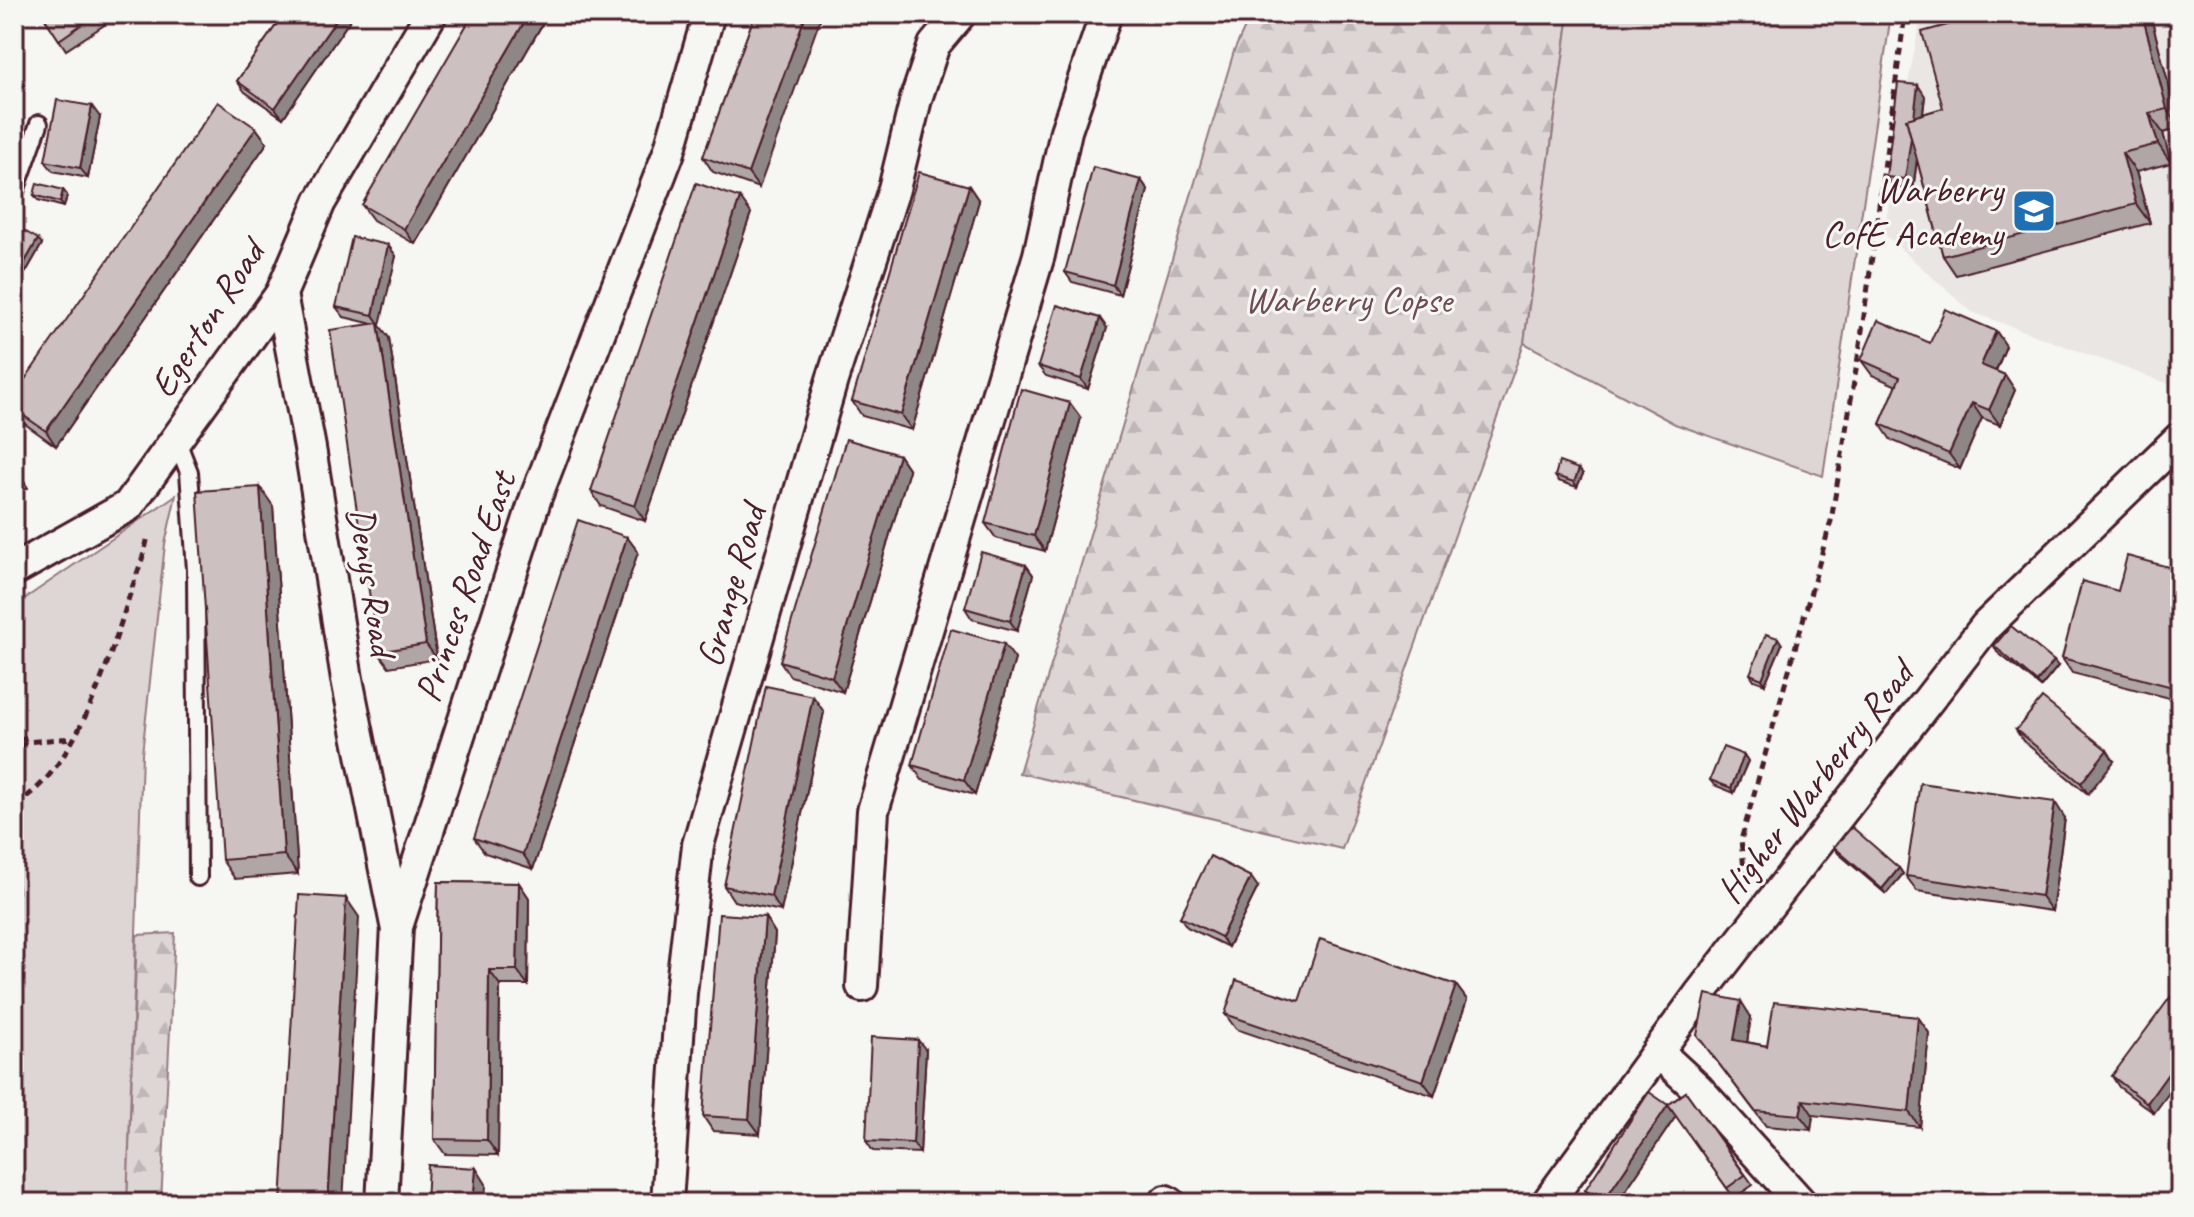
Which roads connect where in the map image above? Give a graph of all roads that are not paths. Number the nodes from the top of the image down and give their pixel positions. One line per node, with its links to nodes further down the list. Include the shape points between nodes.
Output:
1 (431, 14): 7 (street, Egerton Road, via 320,202)
2 (709, 14): 12 (street, Princes Road East, via 669,152 536,497)
3 (960, 14): 16 (street, Grange Road, via 934,45 916,99 894,189 832,380 698,845 681,993)
4 (1106, 14): 13 (street, via 1066,131 1039,255 873,811)
5 (39, 124): 6 (lane)
6 (14, 194)
7 (281, 294): 9 (street, Egerton Road); 12 (street, Denys Road, via 347,679)
8 (2180, 438): 14 (street, Higher Warberry Road, via 1986,626)
9 (176, 439): 10 (street, Egerton Road, via 128,506); 11 (lane, via 189,472 196,570)
10 (14, 570)
11 (198, 877)
12 (397, 927): 15 (street, Princes Road East)
13 (862, 986)
14 (1658, 1052): 17 (street, Higher Warberry Road); 18 (street)
15 (382, 1203)
16 (667, 1203)
17 (1547, 1203)
18 (1801, 1203)

